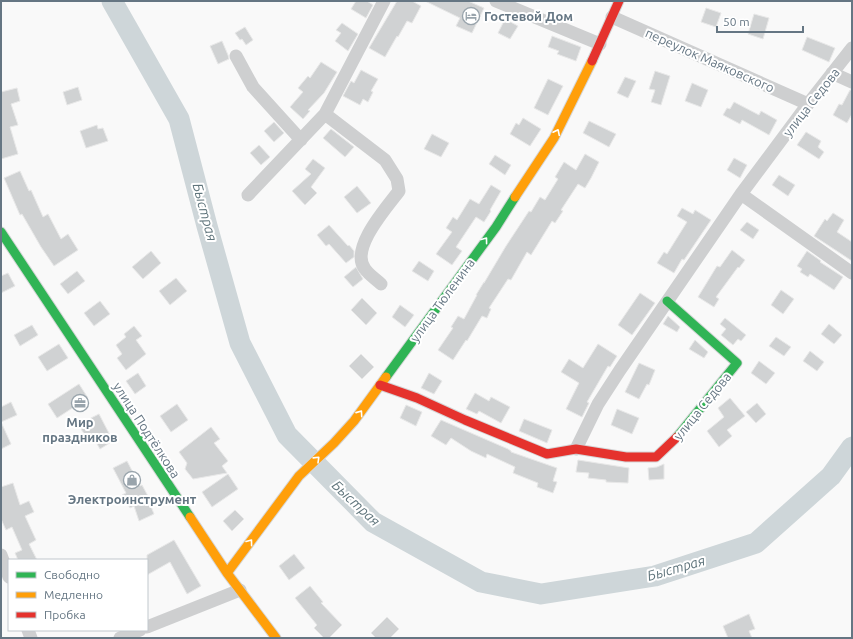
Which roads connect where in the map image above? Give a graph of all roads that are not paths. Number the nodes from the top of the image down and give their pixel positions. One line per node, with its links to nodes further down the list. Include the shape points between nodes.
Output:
1 (384, 1): 11 (street)
2 (496, 1): 5 (street)
3 (619, 1): 4 (street, улица Тюленина)
4 (612, 17): 5 (street, улица Тюленина); 10 (street, переулок Маяковского)
5 (600, 44): 19 (street, улица Тюленина, one-way to 5, via 496,227 554,138)
6 (852, 48): 8 (street, улица Седова)
7 (236, 56): 12 (street, via 253,87)
8 (832, 73): 9 (street); 10 (street, улица Седова)
9 (852, 82)
10 (808, 104): 13 (street, улица Седова)
11 (325, 114): 12 (street); 17 (street, via 385,160 397,179 399,191 369,231 361,249 364,268)
12 (301, 140): 14 (street)
13 (741, 194): 16 (street); 18 (street, улица Седова)
14 (248, 195)
15 (1, 232): 22 (street, улица Подтёлкова)
16 (852, 273)
17 (381, 284)
18 (667, 301): 20 (street, улица Седова, via 598,404); 20 (street, улица Седова, via 737,363 674,441 656,457 626,457)
19 (380, 385): 20 (street, улица Седова, via 417,398 547,454); 22 (street, улица Тюленина, one-way to 19, via 300,476 354,421)
20 (576, 449)
21 (1, 555): 23 (street)
22 (226, 573): 24 (street, улица Подтёлкова)
23 (8, 574)
24 (240, 590): 25 (street); 28 (street, улица Подтёлкова)
25 (148, 627)
26 (138, 631): 27 (street)
27 (120, 638)
28 (276, 638)

